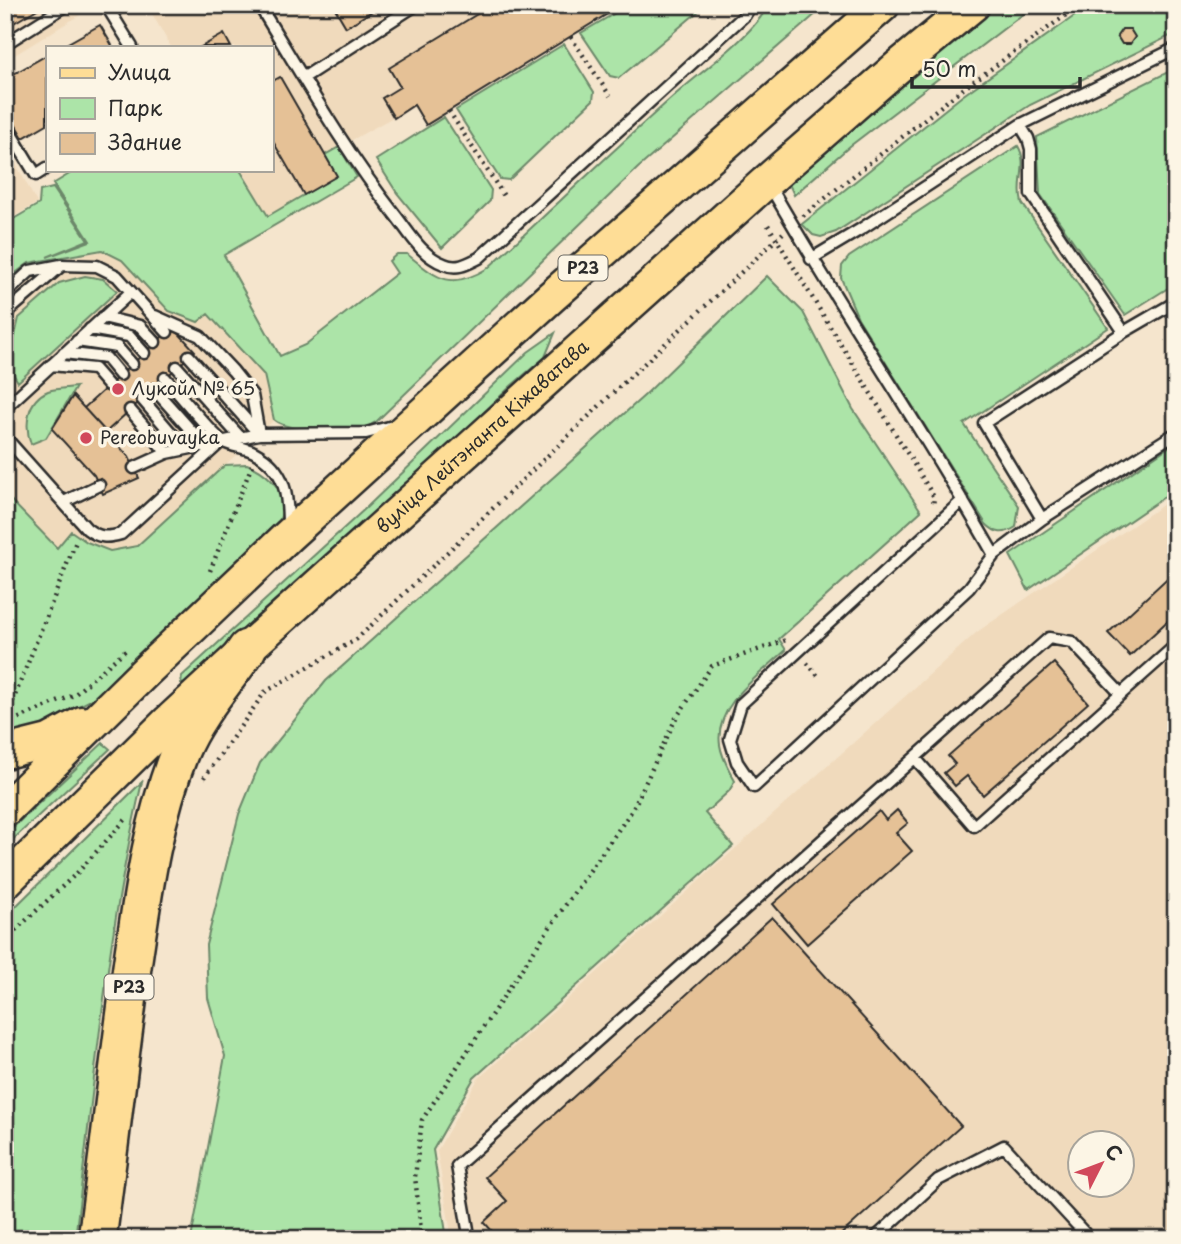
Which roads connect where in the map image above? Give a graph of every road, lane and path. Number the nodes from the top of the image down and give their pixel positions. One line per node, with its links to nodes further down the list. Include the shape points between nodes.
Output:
1 (67, 5): 10 (lane)
2 (106, 5): 11 (lane)
3 (259, 5): 13 (lane)
4 (416, 5): 13 (lane)
5 (751, 5): 13 (lane, via 746,15 479,258 452,267 425,253 362,174)
6 (883, 5): 50 (main road, Р23)
7 (973, 5): 19 (main road, вуліца Лейтэнанта Кіжаватава / Р23)
8 (1080, 5): 22 (path, via 956,94)
9 (571, 37): 14 (path)
10 (5, 44)
11 (131, 46)
12 (1176, 48): 17 (lane)
13 (303, 78)
14 (610, 96)
15 (449, 111): 20 (path)
16 (5, 124): 18 (lane, via 36,175)
17 (1020, 125): 24 (lane); 34 (lane, via 1031,149 1031,194)
18 (46, 169)
19 (767, 181): 22 (lane); 73 (main road, вуліца Лейтэнанта Кіжаватава / Р23)
20 (504, 196)
21 (768, 225): 23 (path)
22 (792, 225): 23 (path); 24 (lane)
23 (777, 239): 64 (path, via 934,497 934,506); 84 (path, via 357,639 265,692)
24 (811, 259): 62 (lane)
25 (61, 265): 26 (lane, via 97,266 117,276); 27 (lane, via 30,271); 29 (lane)
26 (131, 292): 30 (lane); 31 (lane)
27 (5, 293)
28 (1176, 307): 34 (lane, via 1174,303)
29 (5, 314)
30 (152, 315): 33 (lane); 52 (lane, via 200,336 233,371 252,395)
31 (103, 317): 32 (lane); 36 (lane, via 140,326)
32 (90, 329): 35 (lane); 38 (lane, via 129,336)
33 (167, 332)
34 (1124, 332): 65 (lane, via 984,423)
35 (77, 341): 37 (lane); 40 (lane, via 117,347)
36 (155, 342)
37 (64, 353): 41 (lane); 43 (lane, via 106,358)
38 (144, 353)
39 (189, 356): 52 (lane)
40 (132, 364)
41 (51, 365): 45 (lane, via 94,369); 48 (lane)
42 (177, 367): 54 (lane)
43 (120, 375)
44 (165, 378): 55 (lane)
45 (108, 385)
46 (154, 389): 56 (lane)
47 (142, 399): 57 (lane)
48 (5, 408)
49 (130, 410): 59 (lane)
50 (417, 419): 52 (lane, via 366,433); 67 (main road, Р23)
51 (1176, 433): 65 (lane)
52 (259, 434): 54 (lane)
53 (5, 437): 63 (lane)
54 (240, 438): 55 (lane)
55 (222, 441): 56 (lane); 58 (lane); 66 (lane, via 121,534 97,536)
56 (204, 445): 57 (lane)
57 (186, 449): 59 (lane)
58 (255, 452): 67 (lane, via 284,482); 69 (path)
59 (167, 453): 60 (lane)
60 (134, 468)
61 (99, 485): 63 (lane)
62 (963, 500): 68 (lane); 74 (lane)
63 (64, 502): 66 (lane)
64 (924, 515)
65 (1042, 519): 68 (lane)
66 (84, 526): 80 (path)
67 (288, 536): 75 (main road, Р23)
68 (994, 555): 74 (lane, via 969,588 754,787 737,762 730,738 741,704)
69 (207, 580)
70 (796, 631): 71 (path)
71 (787, 640): 74 (path); 90 (path, via 712,666 676,718 633,809 422,1120 415,1177)
72 (1176, 645): 77 (lane)
73 (247, 649): 79 (main road, вуліца Лейтэнанта Кіжаватава / Р23); 85 (highway, Р23, via 181,748)
74 (798, 653): 76 (path)
75 (141, 656): 78 (main road, Р23); 79 (main road, via 152,709); 80 (path, via 74,695); 81 (main road, Р23, via 81,723 49,741)
76 (819, 677)
77 (1121, 694): 82 (lane, via 1072,642 1049,638); 82 (lane, via 974,826)
78 (97, 721): 83 (main road, via 112,730); 86 (main road, Р23)
79 (169, 721): 83 (main road, вуліца Лейтэнанта Кіжаватава / Р23)
80 (5, 722)
81 (5, 752)
82 (915, 758): 91 (lane, via 457,1166)
83 (125, 764): 87 (main road, вуліца Лейтэнанта Кіжаватава / Р23)
84 (201, 785)
85 (161, 805): 88 (path, via 141,803 78,872); 89 (highway, Р23, via 123,1025)
86 (5, 810)
87 (5, 882)
88 (5, 940)
89 (97, 1239)
90 (422, 1239)
91 (472, 1239)
92 (874, 1239): 93 (lane, via 938,1181 1004,1146)
93 (1090, 1239)

